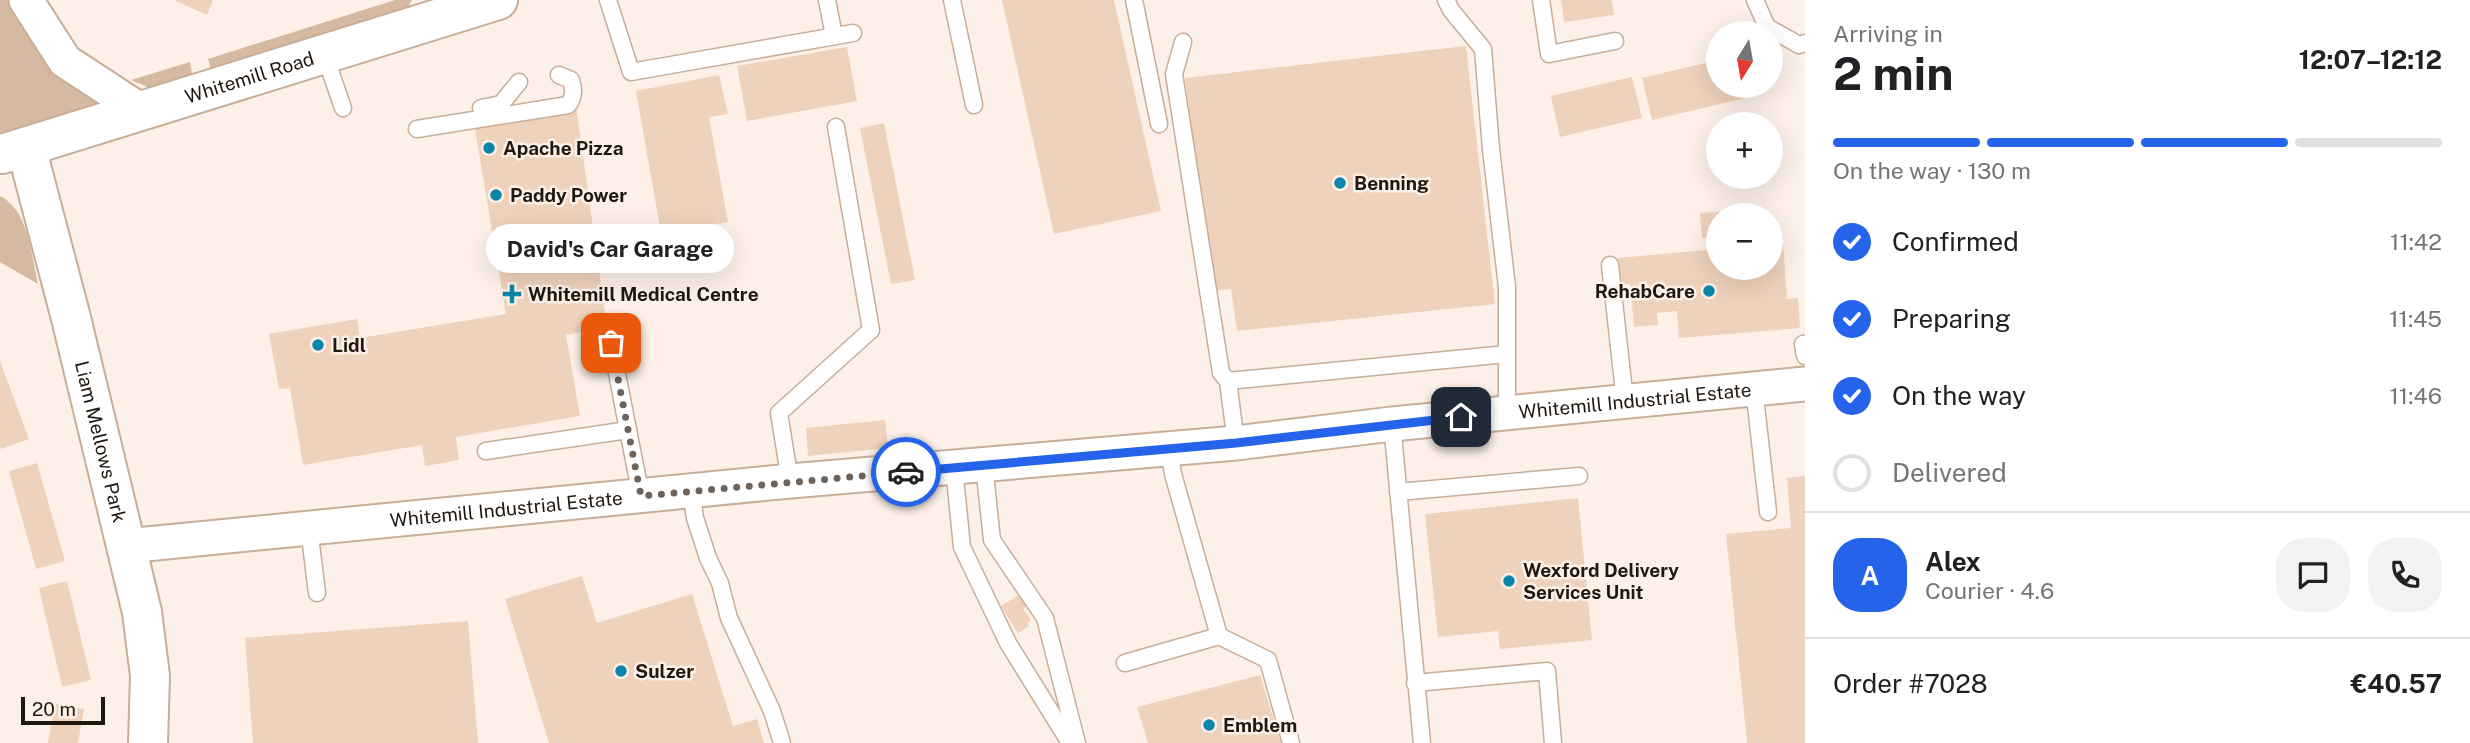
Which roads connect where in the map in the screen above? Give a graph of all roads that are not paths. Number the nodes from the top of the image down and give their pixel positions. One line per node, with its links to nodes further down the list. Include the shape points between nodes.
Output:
1 (26, 0): 21 (street, via 65,61)
2 (498, 0): 10 (street, Whitemill Road)
3 (608, 0): 12 (lane, via 631,72)
4 (827, 0): 12 (lane)
5 (952, 0): 19 (lane)
6 (1134, 0): 22 (lane)
7 (1446, 0): 27 (lane, via 1483,49 1507,288)
8 (1541, 0): 13 (lane, via 1549,54)
9 (1755, 0): 15 (lane, via 1767,27 1799,46)
10 (448, 7): 16 (street, Whitemill Road)
11 (853, 33): 12 (lane)
12 (834, 36)
13 (1615, 41)
14 (1183, 42): 28 (lane, via 1174,74 1221,373)
15 (1805, 43)
16 (324, 53): 20 (lane); 21 (street, Whitemill Road)
17 (559, 75): 18 (lane, via 571,80 568,105 416,125 501,104)
18 (519, 82)
19 (974, 105)
20 (343, 108)
21 (140, 110): 24 (street, Whitemill Road)
22 (1159, 124)
23 (836, 127): 40 (lane, via 871,330 779,413)
24 (13, 151): 46 (street, Liam Mellows Park, via 71,318)
25 (1610, 265): 31 (lane)
26 (611, 343): 34 (lane)
27 (1507, 354): 28 (lane); 32 (lane)
28 (1228, 381): 35 (lane)
29 (1805, 384): 30 (street, Whitemill Industrial Estate)
30 (1754, 388): 31 (street, Whitemill Industrial Estate); 44 (lane)
31 (1625, 401): 32 (street, Whitemill Industrial Estate)
32 (1507, 412): 33 (street, Whitemill Industrial Estate)
33 (1392, 424): 35 (street, Whitemill Industrial Estate); 42 (lane)
34 (628, 430): 37 (lane); 43 (lane)
35 (1236, 443): 36 (street, Whitemill Industrial Estate)
36 (1169, 449): 38 (street, Whitemill Industrial Estate); 48 (lane)
37 (486, 451)
38 (969, 467): 40 (street, Whitemill Industrial Estate); 53 (lane, via 962,547 1008,643); 54 (lane, via 992,540 1045,618)
39 (1579, 476): 42 (lane)
40 (790, 481): 41 (street, Whitemill Industrial Estate)
41 (691, 491): 43 (street, Whitemill Industrial Estate); 52 (lane, via 695,518 729,618)
42 (1398, 492): 50 (lane)
43 (641, 496): 45 (street, Whitemill Industrial Estate)
44 (1768, 512)
45 (309, 528): 46 (street, Whitemill Industrial Estate); 47 (lane)
46 (127, 546): 51 (street, Liam Mellows Park, via 150,676)
47 (317, 593)
48 (1219, 636): 49 (lane); 55 (lane, via 1268,660)
49 (1125, 663)
50 (1415, 683): 56 (lane); 57 (lane, via 1547,671)
51 (148, 743)
52 (782, 743)
53 (1070, 743)
54 (1077, 743)
55 (1291, 743)
56 (1422, 743)
57 (1553, 743)

